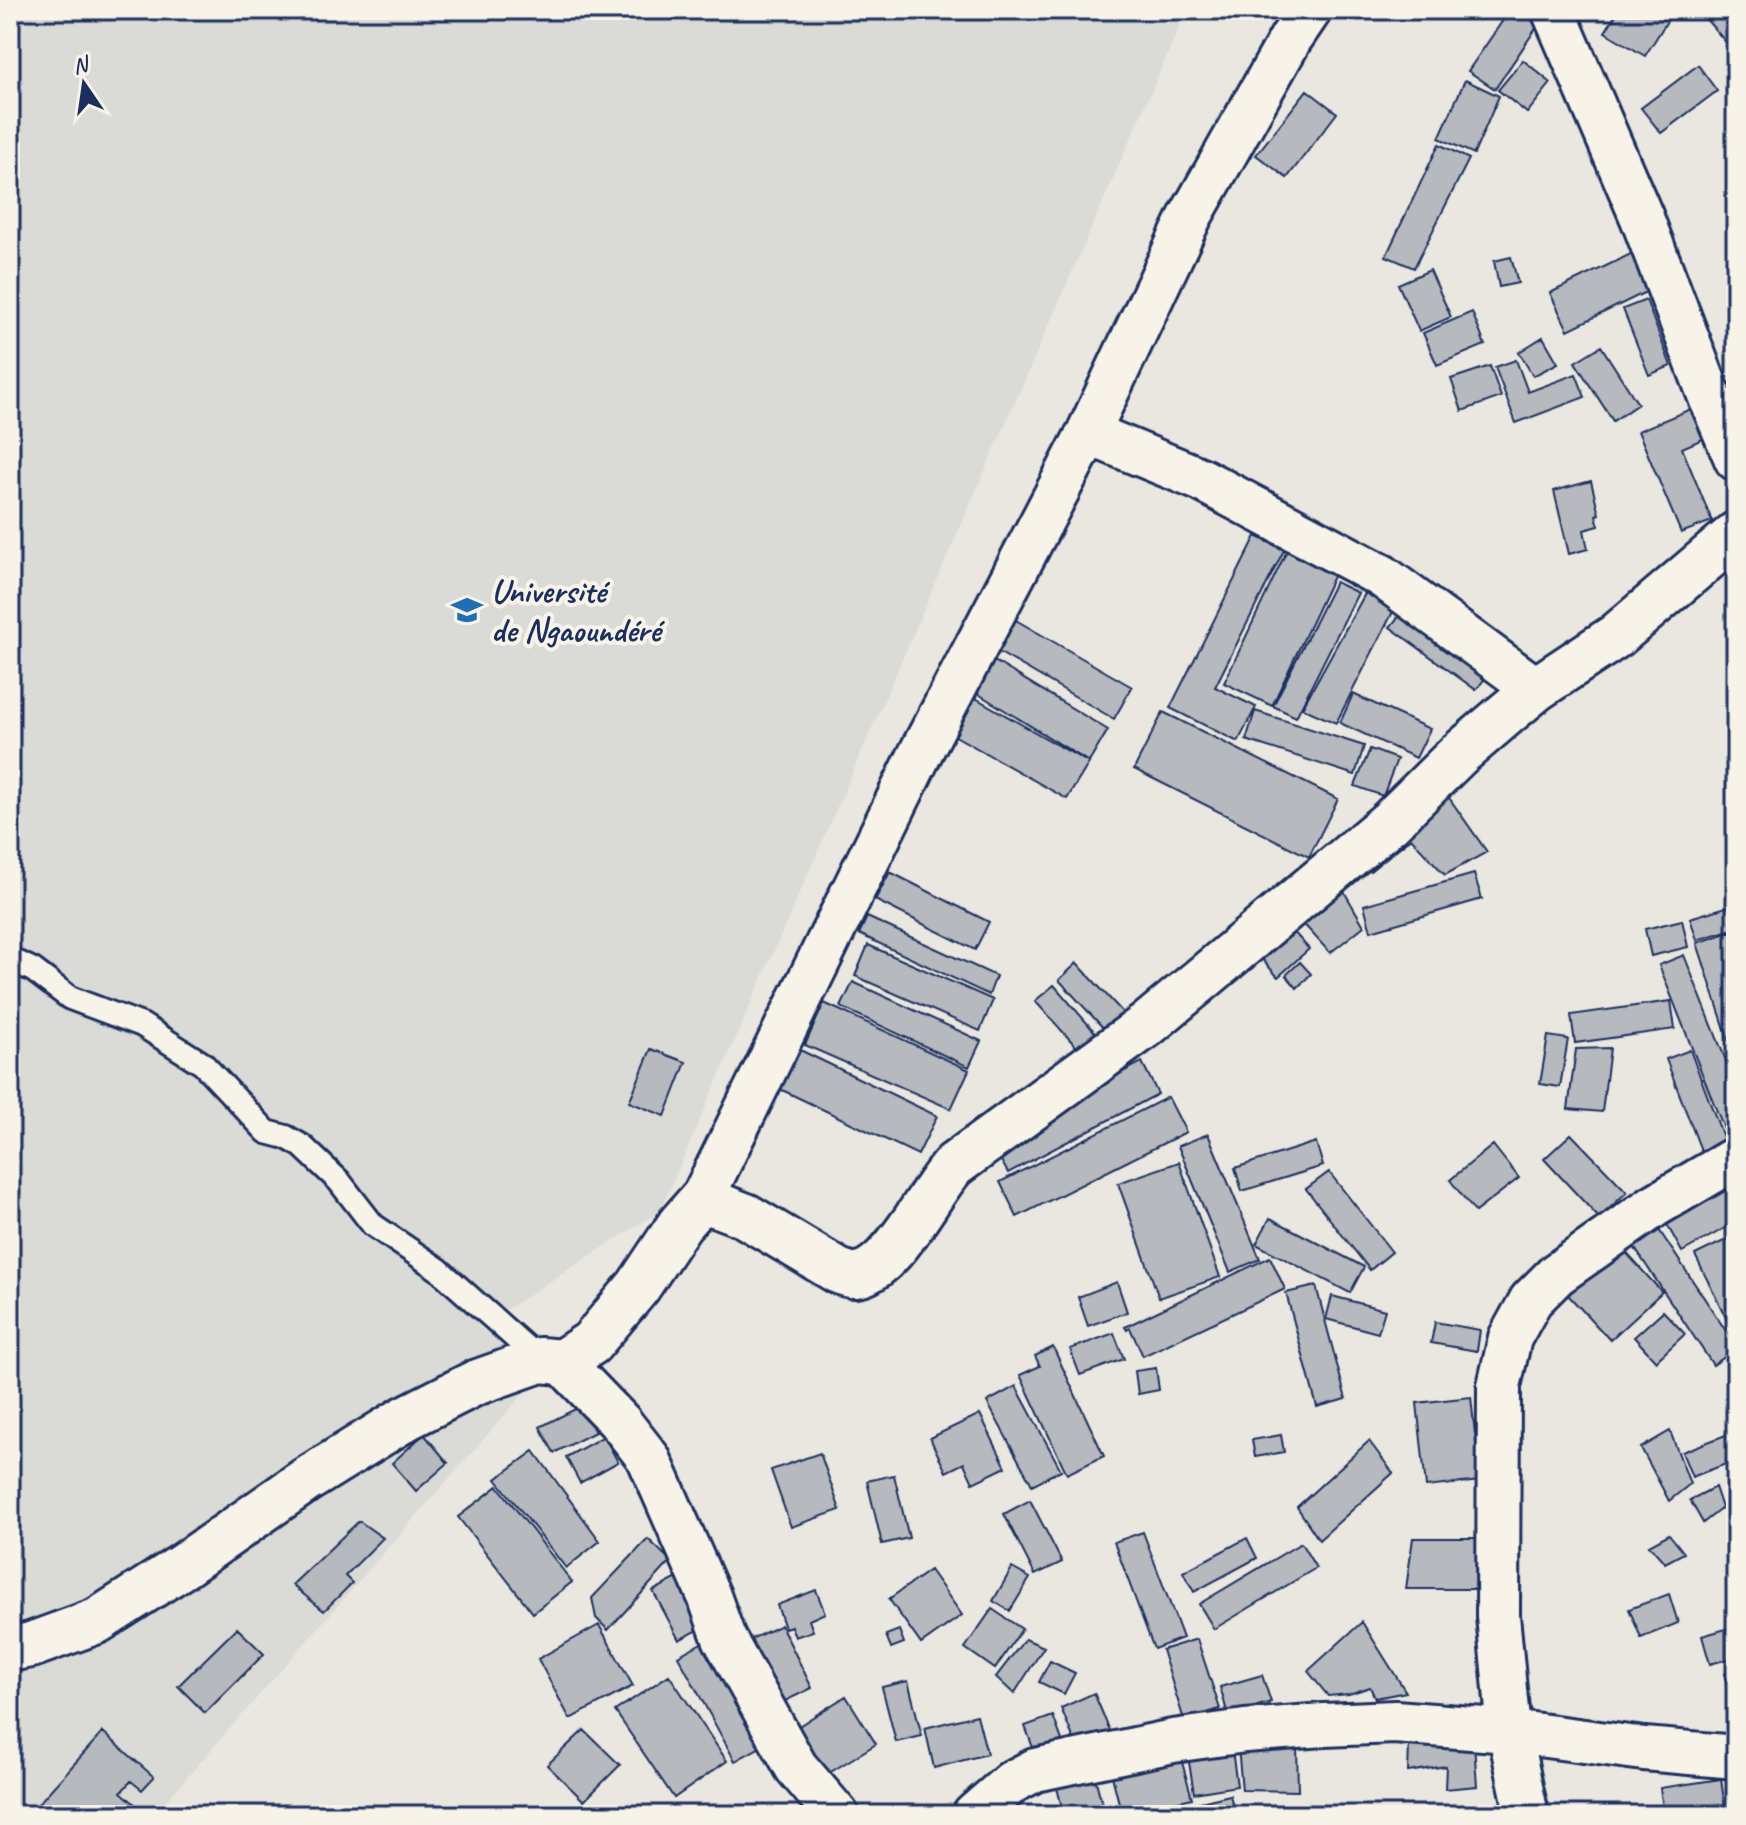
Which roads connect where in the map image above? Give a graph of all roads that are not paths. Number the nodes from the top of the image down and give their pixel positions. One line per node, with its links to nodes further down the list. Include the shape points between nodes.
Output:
1 (1310, 10): 3 (street, via 1190,217)
2 (1553, 10): 4 (street)
3 (1088, 433): 6 (street, via 1200,479 1382,576); 9 (street, via 922,750)
4 (1736, 459)
5 (1736, 534): 6 (street, via 1616,636)
6 (1536, 689): 9 (street, via 1390,822 1148,1024 954,1165 898,1243 867,1272 838,1271 746,1216)
7 (10, 959): 10 (lane, via 70,998 142,1025 203,1064 267,1132 302,1146 339,1181 373,1225 438,1269)
8 (1736, 1158): 12 (street, via 1654,1206 1557,1274 1531,1300 1510,1338 1499,1386 1498,1616)
9 (702, 1199): 10 (street, via 591,1343)
10 (551, 1361): 11 (street, via 475,1383 406,1418 97,1621); 14 (street, via 620,1422 649,1459 724,1638 796,1767)
11 (10, 1649)
12 (1509, 1731): 13 (street); 15 (street, via 1395,1722 1173,1741 1035,1770); 16 (street)
13 (1736, 1757)
14 (837, 1815)
15 (974, 1815)
16 (1527, 1815)

